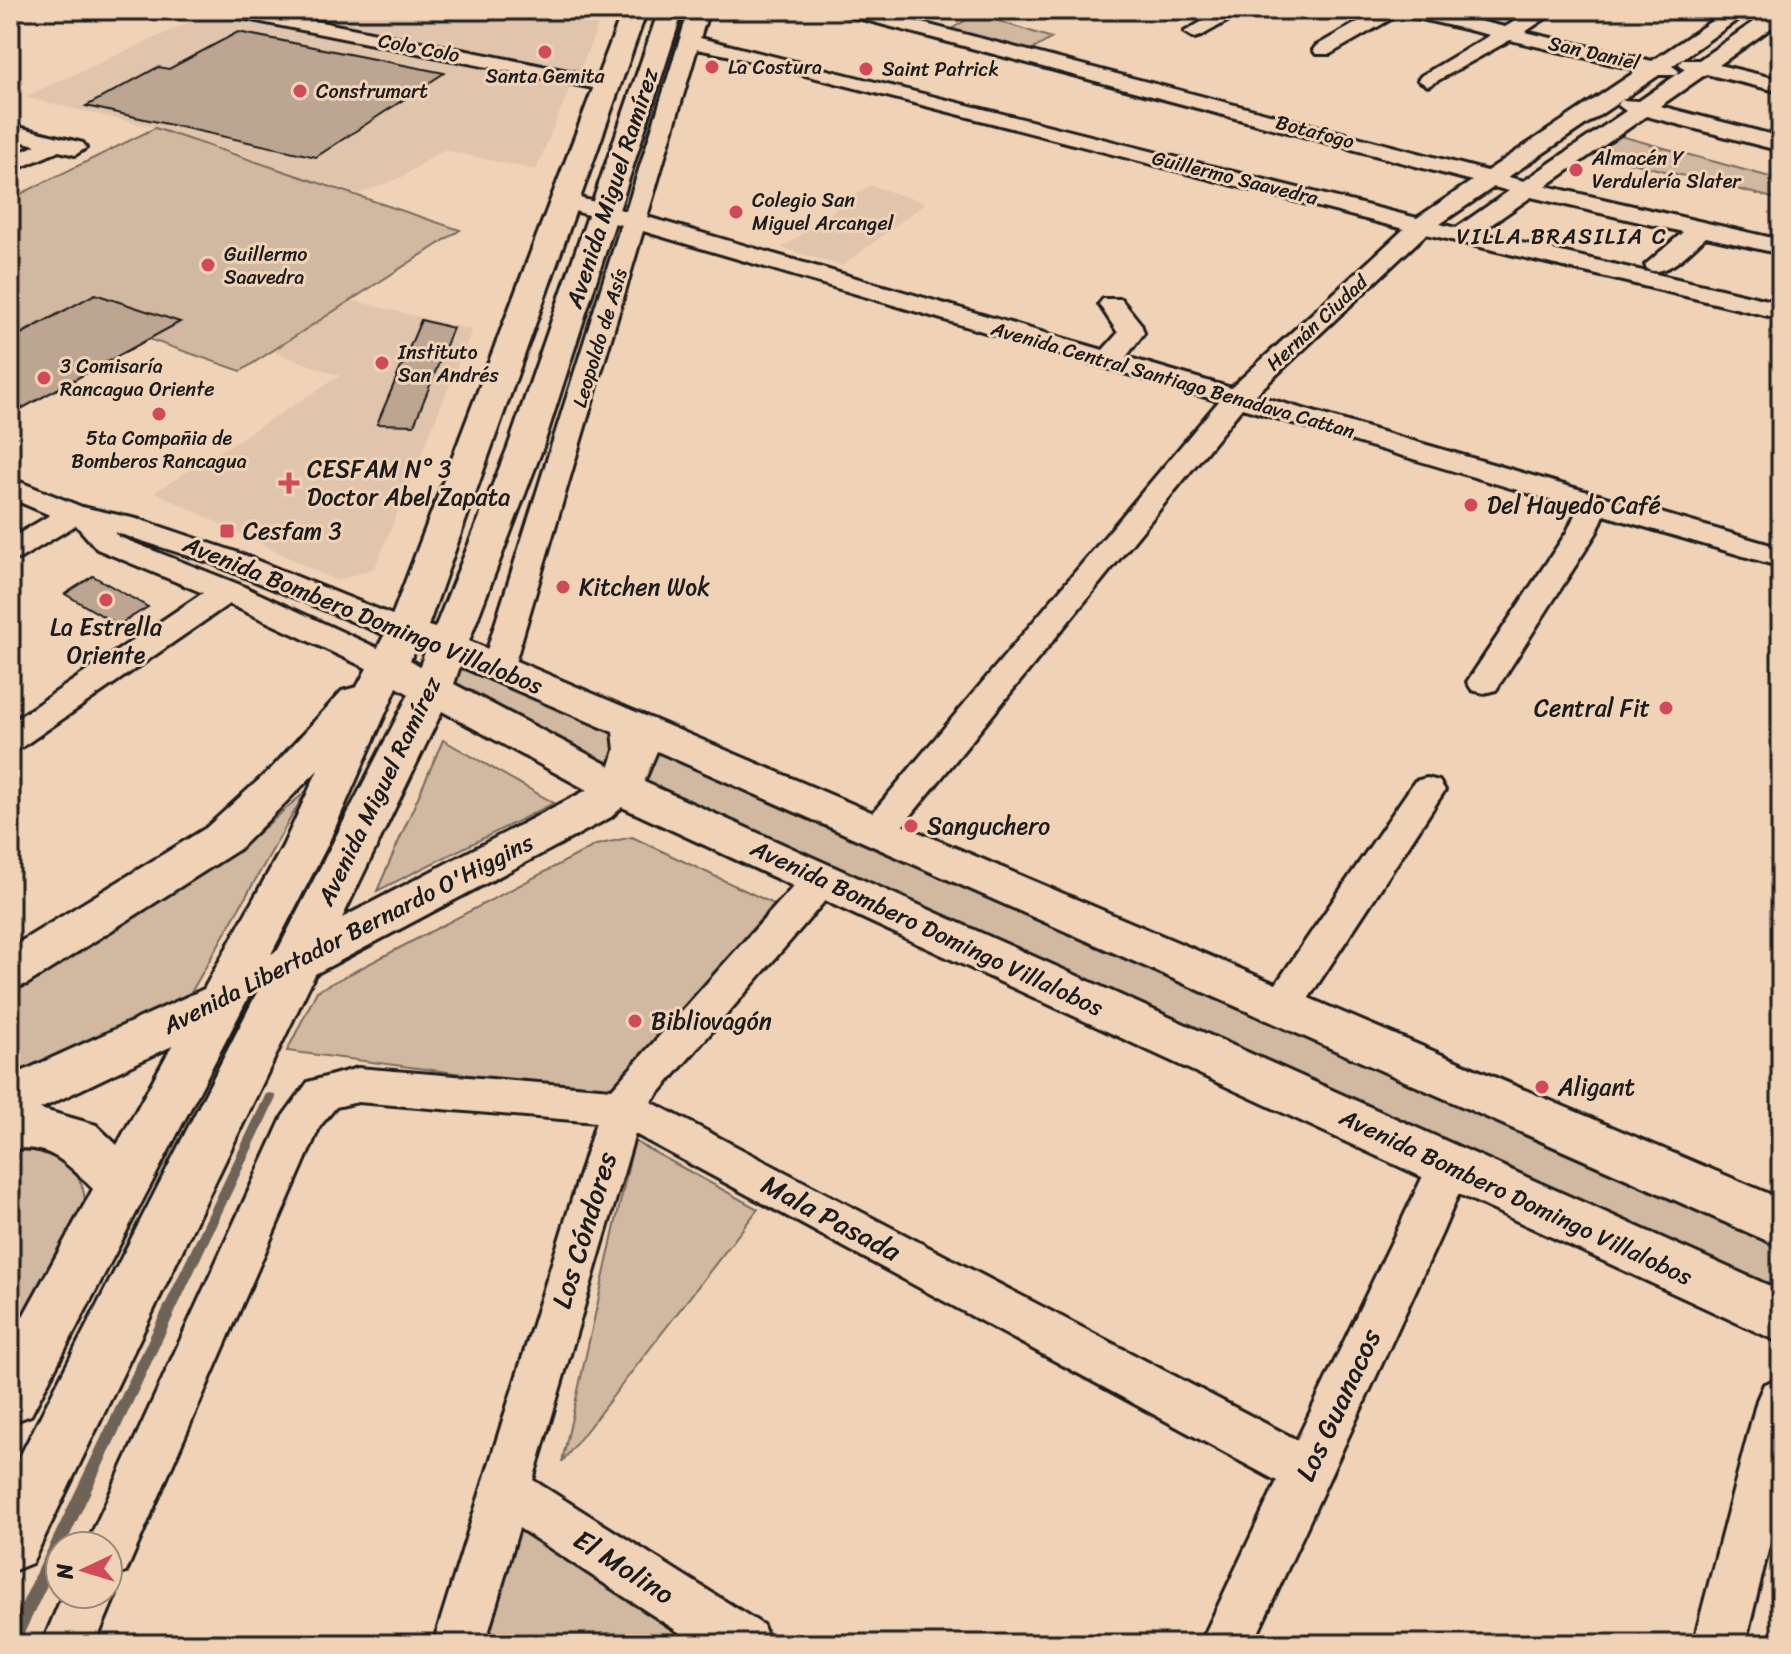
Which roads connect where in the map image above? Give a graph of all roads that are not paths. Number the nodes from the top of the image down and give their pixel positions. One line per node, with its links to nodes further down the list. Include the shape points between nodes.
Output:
1 (231, 10): 21 (street, Colo Colo)
2 (635, 10): 21 (main road, Avenida Miguel Ramírez)
3 (671, 10): 26 (main road, Avenida Miguel Ramírez)
4 (699, 10): 16 (street, Leopoldo de Asís)
5 (850, 10): 29 (street, Botafogo)
6 (1237, 10): 13 (street)
7 (1393, 10): 17 (street)
8 (1406, 10): 14 (street, San Daniel)
9 (1548, 10): 14 (street)
10 (1781, 12): 12 (street)
11 (1732, 16): 12 (street); 18 (street, Hernán Ciudad)
12 (1756, 30): 15 (street); 19 (street)
13 (1194, 32)
14 (1506, 34): 18 (street, San Daniel); 20 (street)
15 (1781, 35)
16 (689, 42): 32 (street, Leopoldo de Asís); 33 (street, Guillermo Saavedra)
17 (1323, 50)
18 (1662, 63): 19 (street, San Daniel); 23 (street, Hernán Ciudad)
19 (1696, 72): 22 (street, San Daniel); 24 (street)
20 (1428, 80)
21 (608, 85): 26 (main road, via 614,124); 31 (main road, Avenida Miguel Ramírez)
22 (1781, 86)
23 (1609, 99): 24 (street); 29 (street, Hernán Ciudad)
24 (1642, 109): 27 (street); 30 (street)
25 (10, 132): 28 (street, via 66,146)
26 (628, 143): 32 (main road, Avenida Miguel Ramírez)
27 (1781, 144)
28 (10, 165)
29 (1492, 178): 30 (street, Botafogo); 33 (street, Hernán Ciudad)
30 (1527, 189): 34 (street, Botafogo); 35 (street)
31 (566, 201): 32 (street, Avenida Central Santiago Benadava Cattan); 49 (main road, Avenida Miguel Ramírez)
32 (621, 217): 40 (street, Avenida Central Santiago Benadava Cattan); 48 (main road, Avenida Miguel Ramírez); 50 (street, Leopoldo de Asís)
33 (1421, 226): 35 (street, Guillermo Saavedra); 41 (street, Hernán Ciudad)
34 (1701, 229): 36 (street, Botafogo); 37 (street)
35 (1460, 236): 39 (street, Guillermo Saavedra)
36 (1781, 247)
37 (1657, 265)
38 (1112, 304): 40 (street, via 1131,333)
39 (1781, 311)
40 (1107, 361): 41 (street, Avenida Central Santiago Benadava Cattan)
41 (1236, 398): 43 (street, Avenida Central Santiago Benadava Cattan); 57 (street, Hernán Ciudad)
42 (10, 487): 44 (street, Avenida Bombero Domingo Villalobos)
43 (1595, 503): 46 (street, Avenida Central Santiago Benadava Cattan); 51 (street, via 1582,532)
44 (79, 516): 45 (street); 47 (street, Avenida Bombero Domingo Villalobos, via 108,543); 49 (street, Avenida Bombero Domingo Villalobos, via 173,539 348,606)
45 (10, 552)
46 (1781, 558)
47 (227, 591): 49 (street, Avenida Bombero Domingo Villalobos); 54 (street)
48 (446, 644): 49 (main road, Avenida Bombero Domingo Villalobos); 50 (main road, Avenida Bombero Domingo Villalobos); 52 (main road, Avenida Miguel Ramírez)
49 (396, 648): 52 (main road, Avenida Bombero Domingo Villalobos); 60 (main road, via 287,778 222,839); 61 (main road, Avenida Miguel Ramírez, via 305,846)
50 (498, 666): 53 (main road, Avenida Bombero Domingo Villalobos)
51 (1484, 682)
52 (432, 689): 55 (main road, Avenida Bombero Domingo Villalobos); 59 (main road, Avenida Miguel Ramírez)
53 (632, 724): 55 (main road, Avenida Libertador Bernardo O'Higgins, via 636,757); 57 (main road, Avenida Bombero Domingo Villalobos)
54 (10, 739)
55 (618, 788): 58 (main road, Avenida Bombero Domingo Villalobos); 59 (main road, Avenida Libertador Bernardo O'Higgins, via 596,806)
56 (1427, 790): 62 (street)
57 (878, 831): 62 (main road, Avenida Bombero Domingo Villalobos)
58 (822, 879): 64 (street, Los Cóndores); 66 (main road, Avenida Bombero Domingo Villalobos)
59 (293, 965): 61 (main road, Avenida Libertador Bernardo O'Higgins); 75 (main road, Avenida Miguel Ramírez)
60 (10, 971)
61 (219, 1004): 63 (main road, Avenida Libertador Bernardo O'Higgins); 67 (main road, Avenida Miguel Ramírez)
62 (1281, 1008): 68 (main road, Avenida Bombero Domingo Villalobos)
63 (10, 1100)
64 (622, 1107): 72 (street, Mala Pasada); 73 (street, Los Cóndores); 74 (street, Mala Pasada, via 358,1085 323,1094 304,1116)
65 (10, 1129): 67 (main road, via 24,1126 78,1140)
66 (1449, 1166): 69 (main road, Avenida Bombero Domingo Villalobos); 72 (street, Los Guanacos)
67 (121, 1183): 70 (main road, Avenida Miguel Ramírez)
68 (1781, 1224)
69 (1781, 1318)
70 (10, 1396)
71 (1781, 1400): 81 (street)
72 (1307, 1471): 80 (street, Los Guanacos)
73 (504, 1490): 78 (street, Los Cóndores); 79 (street, El Molino)
74 (119, 1530)
75 (10, 1541)
76 (83, 1610): 77 (street)
77 (68, 1644)
78 (459, 1644)
79 (744, 1644)
80 (1226, 1644)
81 (1719, 1644)

